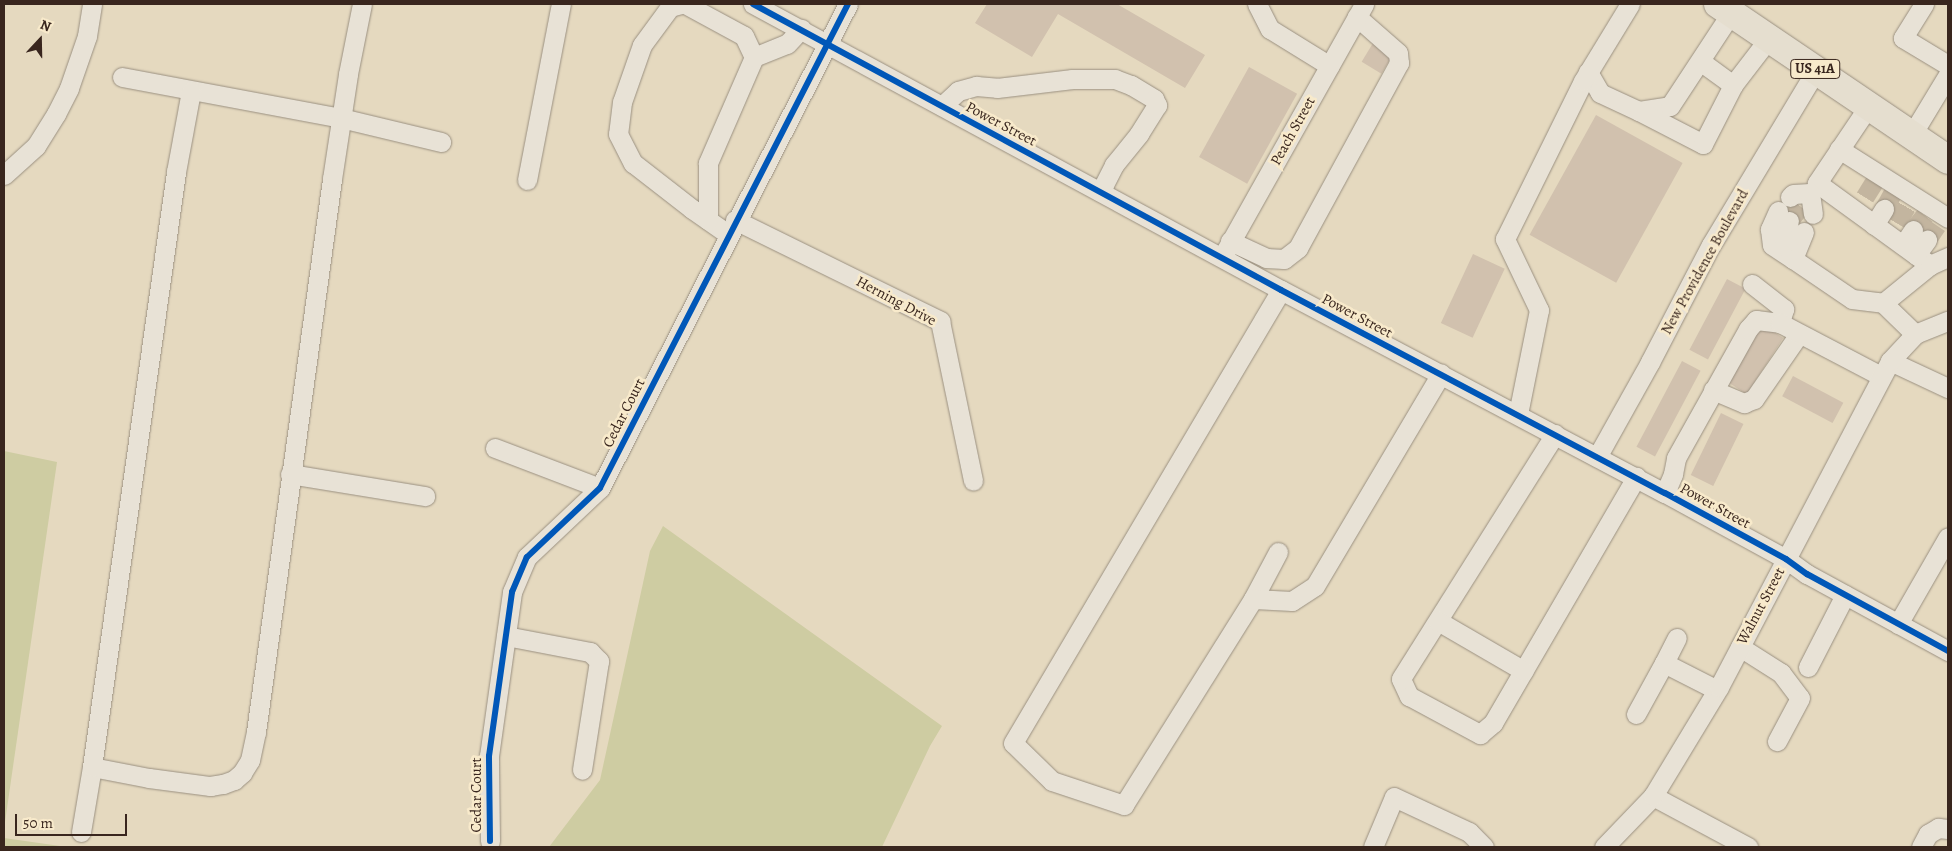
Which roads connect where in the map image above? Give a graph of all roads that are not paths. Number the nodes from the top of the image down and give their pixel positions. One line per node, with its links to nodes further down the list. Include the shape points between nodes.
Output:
1 (92, 4): 34 (street, via 87,36 65,97 36,146)
2 (362, 4): 29 (street)
3 (561, 4): 35 (street)
4 (681, 4): 39 (street, via 670,7 642,45 622,102 618,134 632,163)
5 (685, 4): 16 (street, via 744,36)
6 (753, 4): 13 (street, Power Street)
7 (848, 4): 15 (street, Cedar Court)
8 (1256, 4): 19 (street, via 1270,30)
9 (1630, 4): 21 (street)
10 (1924, 4): 18 (street, via 1903,38)
11 (1724, 8): 14 (highway, US 41A); 17 (street)
12 (1360, 10): 19 (street, Peach Street); 42 (street, via 1398,53 1399,63 1298,248 1284,260)
13 (800, 29): 15 (street, Power Street); 16 (street, via 787,44)
14 (1769, 38): 20 (highway, US 41A); 24 (street)
15 (826, 44): 26 (street, Power Street); 41 (street, Cedar Court)
16 (754, 57): 39 (street, via 708,163)
17 (1700, 60): 24 (street); 28 (street, via 1670,106)
18 (1948, 65)
19 (1330, 66): 42 (street, Peach Street)
20 (1816, 70): 27 (highway, US 41A); 58 (street, New Providence Boulevard, via 1711,245)
21 (1588, 72): 28 (street, via 1600,93); 55 (street, via 1506,239 1539,310)
22 (1948, 76): 30 (street)
23 (122, 78): 25 (street)
24 (1733, 85): 28 (street, via 1703,144)
25 (192, 91): 29 (street); 82 (street, via 176,172)
26 (942, 106): 37 (street, Power Street); 37 (street, via 958,91 976,86 997,88 1072,79 1115,79 1131,85 1154,98 1156,106 1114,165)
27 (1868, 107): 30 (highway, US 41A); 32 (street)
28 (1639, 111)
29 (341, 118): 31 (street); 59 (street)
30 (1911, 136): 33 (highway, US 41A)
31 (441, 142)
32 (1839, 148): 36 (street); 38 (street)
33 (1948, 160)
34 (4, 175)
35 (527, 180)
36 (1869, 191): 38 (street); 40 (street); 40 (street)
37 (1100, 192): 42 (street, Power Street)
38 (1800, 207): 46 (street, via 1783,236 1793,259 1852,299)
39 (708, 220): 41 (street)
40 (1913, 221): 43 (street); 46 (street)
41 (732, 227): 61 (street, Herning Drive, via 940,321); 62 (street, Cedar Court)
42 (1226, 250): 45 (street, Power Street)
43 (1948, 257)
44 (1752, 284): 48 (street, via 1784,309)
45 (1281, 290): 52 (street, Power Street); 69 (street, via 1013,743 1052,781 1124,805)
46 (1883, 303): 50 (street)
47 (1948, 321): 50 (street, Walnut Street)
48 (1780, 323): 49 (street); 54 (street, via 1756,320)
49 (1799, 334): 51 (street); 54 (street, via 1754,399 1744,403)
50 (1915, 334): 51 (street, Walnut Street)
51 (1885, 369): 53 (street); 67 (street, Walnut Street)
52 (1440, 374): 55 (street, Power Street); 69 (street, via 1314,586 1292,601)
53 (1948, 388)
54 (1714, 390): 63 (street, via 1676,458)
55 (1518, 414): 56 (street, Power Street)
56 (1555, 434): 58 (street, Power Street); 70 (street)
57 (495, 448): 62 (street)
58 (1597, 457): 60 (street, Power Street)
59 (290, 474): 64 (street); 82 (street, via 256,732 250,760 242,773 223,784 210,786)
60 (1636, 477): 63 (street, Power Street); 78 (street)
61 (973, 481)
62 (600, 488): 72 (street, Cedar Court, via 527,557 512,592)
63 (1665, 493): 67 (street, Power Street)
64 (425, 496)
65 (1948, 537): 71 (street)
66 (1278, 552): 69 (street)
67 (1786, 559): 68 (street, Power Street); 74 (street, Walnut Street)
68 (1845, 595): 71 (street, Power Street); 77 (street)
69 (1253, 599)
70 (1438, 621): 78 (street); 78 (street, via 1401,678 1409,696 1480,734 1494,723)
71 (1898, 624): 75 (street, Power Street)
72 (506, 636): 83 (street, via 590,652 599,661); 87 (street, Cedar Court, via 489,756)
73 (1677, 638): 76 (street)
74 (1740, 647): 79 (street, Walnut Street); 81 (street, via 1780,673 1800,698)
75 (1948, 651)
76 (1664, 663): 79 (street); 80 (street)
77 (1808, 667)
78 (1524, 671)
79 (1717, 690): 84 (street, Walnut Street)
80 (1636, 714)
81 (1777, 740)
82 (92, 767): 86 (street)
83 (582, 770)
84 (1653, 796): 90 (street, Walnut Street); 91 (street)
85 (1948, 829): 92 (street, via 1938,828 1928,834)
86 (81, 832)
87 (490, 841)
88 (1373, 847): 89 (street, via 1394,797 1468,832)
89 (1484, 847)
90 (1604, 847)
91 (1748, 847)
92 (1921, 847)

